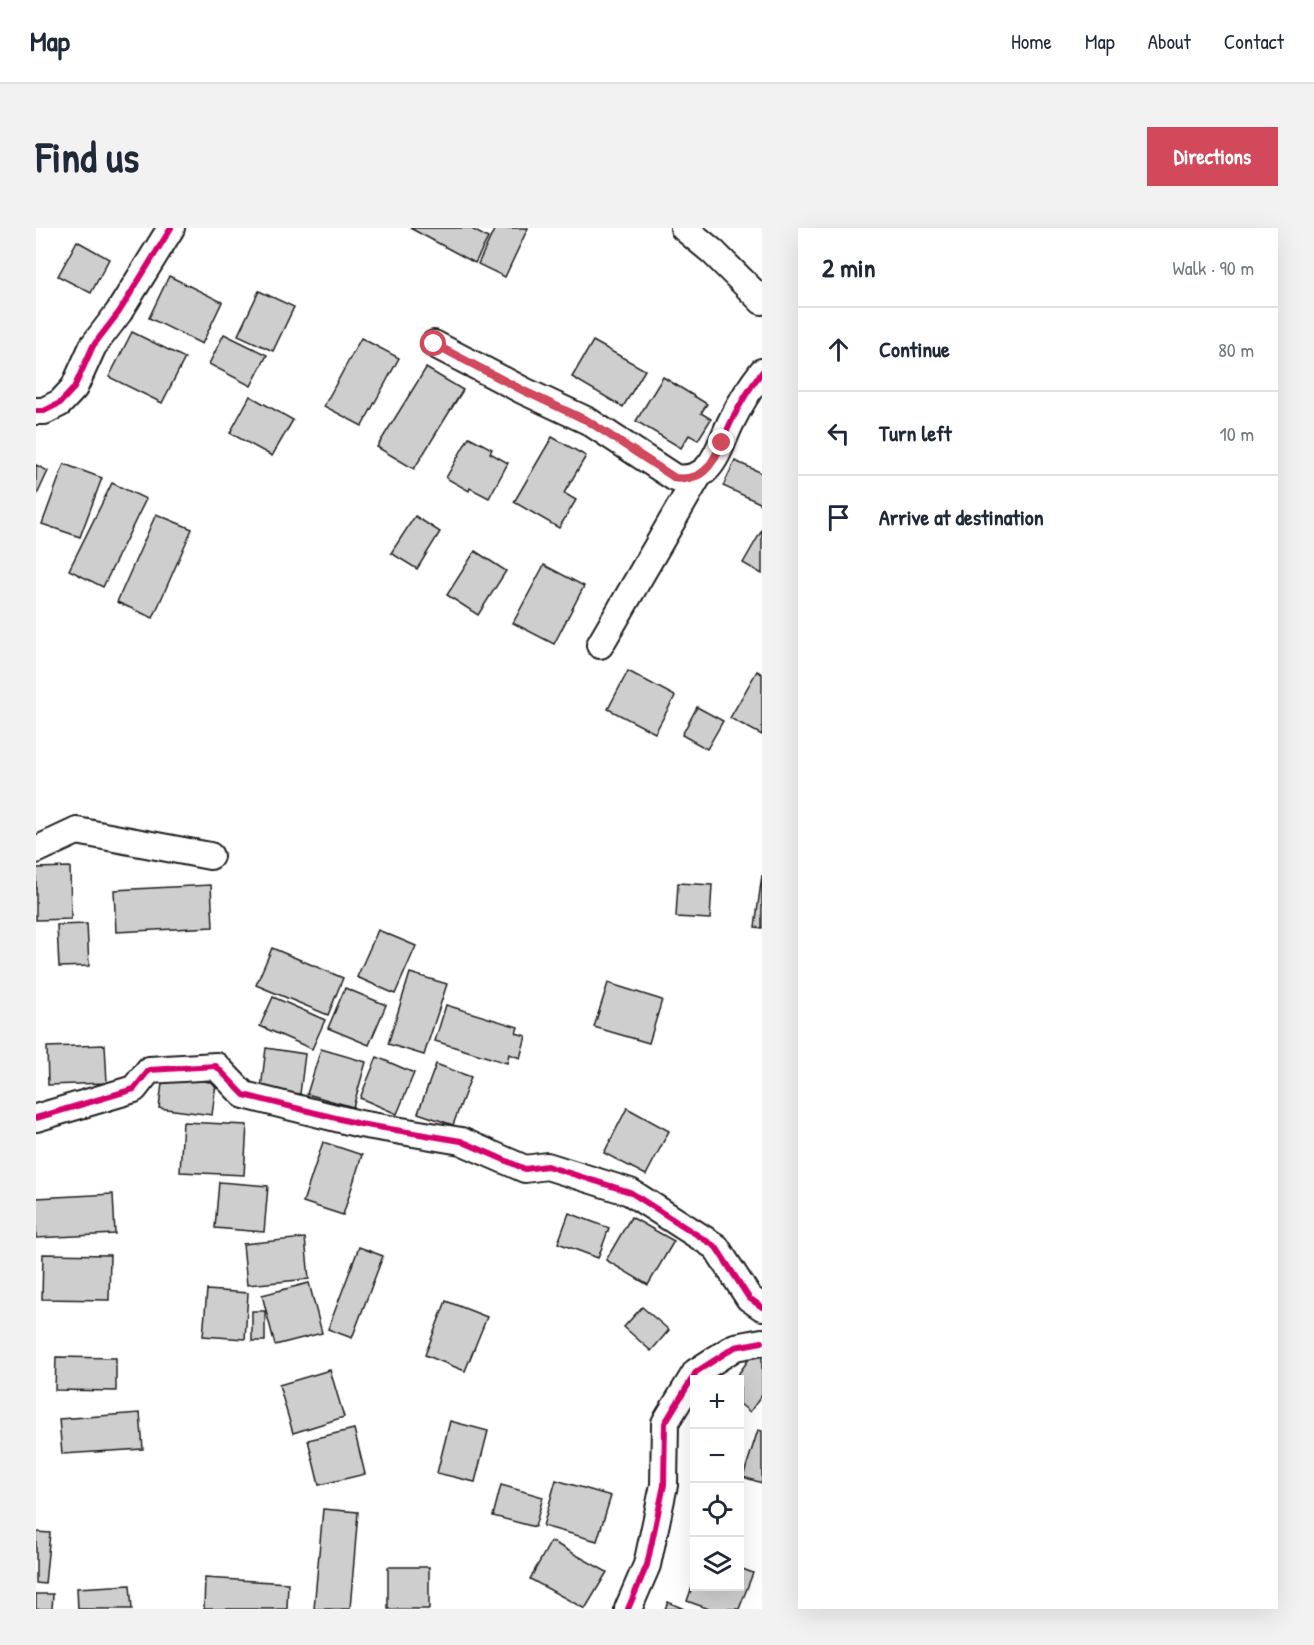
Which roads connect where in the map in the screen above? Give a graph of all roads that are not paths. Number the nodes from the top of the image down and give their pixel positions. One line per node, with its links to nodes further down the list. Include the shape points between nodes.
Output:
1 (171, 228): 6 (street, via 93,346 74,388 60,403)
2 (684, 228): 3 (street)
3 (762, 301)
4 (434, 344): 7 (street, via 588,421 675,478)
5 (762, 372): 7 (street, via 732,420 711,465)
6 (36, 411)
7 (697, 478): 8 (street)
8 (600, 645)
9 (36, 850): 10 (street, via 77,831)
10 (210, 856)
11 (36, 1118): 12 (street, via 134,1089 149,1070 216,1066 244,1095 360,1124 461,1141 525,1169 547,1166 630,1192 716,1247 749,1298)
12 (762, 1307)
13 (762, 1342): 14 (street, via 735,1347 696,1372 665,1423 664,1485 647,1565)
14 (628, 1609)

